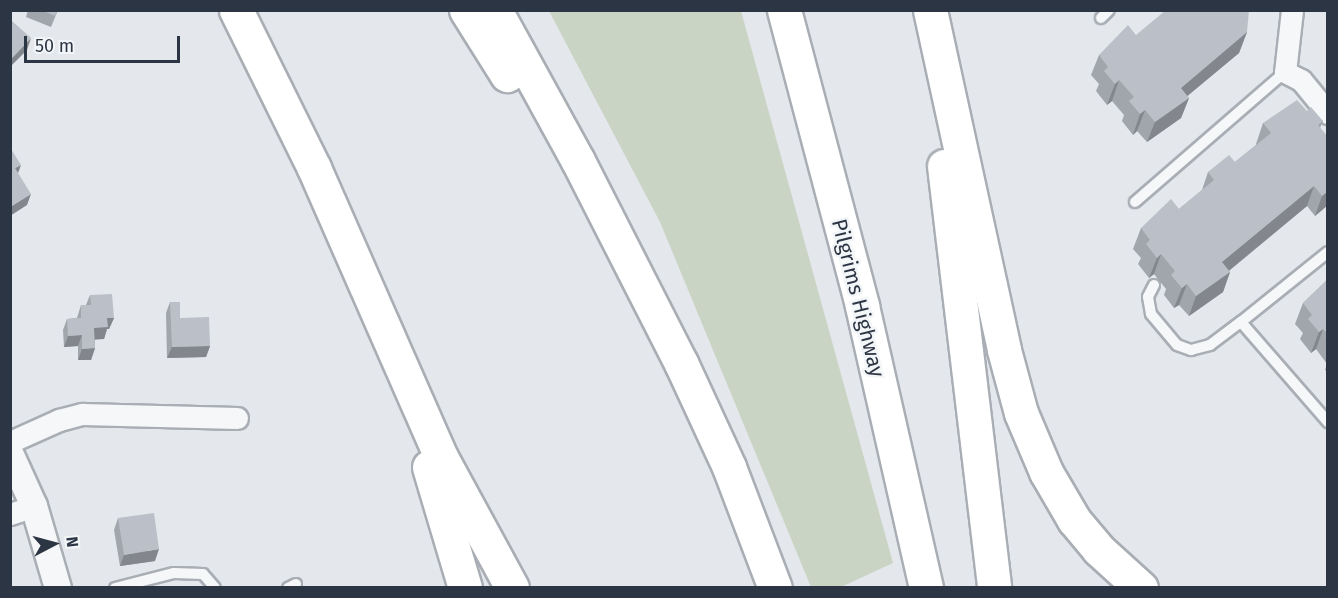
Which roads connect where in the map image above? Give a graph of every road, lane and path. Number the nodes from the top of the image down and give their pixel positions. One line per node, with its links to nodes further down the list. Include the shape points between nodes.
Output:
1 (236, 10): 14 (highway, via 314,168)
2 (466, 10): 10 (highway, via 504,70)
3 (495, 10): 10 (highway)
4 (784, 10): 28 (highway, Pilgrims Highway, via 861,306)
5 (925, 10): 29 (highway)
6 (930, 10): 21 (highway, via 1015,392 1046,472)
7 (1292, 10): 8 (street)
8 (1285, 72): 9 (street, via 1301,80); 11 (lane)
9 (1328, 113)
10 (578, 161): 27 (highway, via 729,467)
11 (1135, 202)
12 (1328, 252): 15 (lane)
13 (1154, 285): 15 (lane, via 1148,297 1151,314 1177,345 1191,350 1210,345)
14 (374, 309): 25 (highway, via 422,446); 26 (highway, via 441,457)
15 (1241, 322): 17 (lane)
16 (237, 418): 18 (street, via 82,414 58,420)
17 (1328, 422)
18 (10, 442)
19 (10, 453): 20 (street)
20 (22, 510): 22 (street)
21 (1085, 533): 30 (highway); 31 (highway, via 1120,565)
22 (58, 588)
23 (115, 588): 24 (lane, via 174,573 203,574)
24 (214, 588)
25 (465, 588)
26 (512, 588)
27 (775, 588)
28 (926, 588)
29 (994, 588)
30 (1141, 588)
31 (1156, 588)

